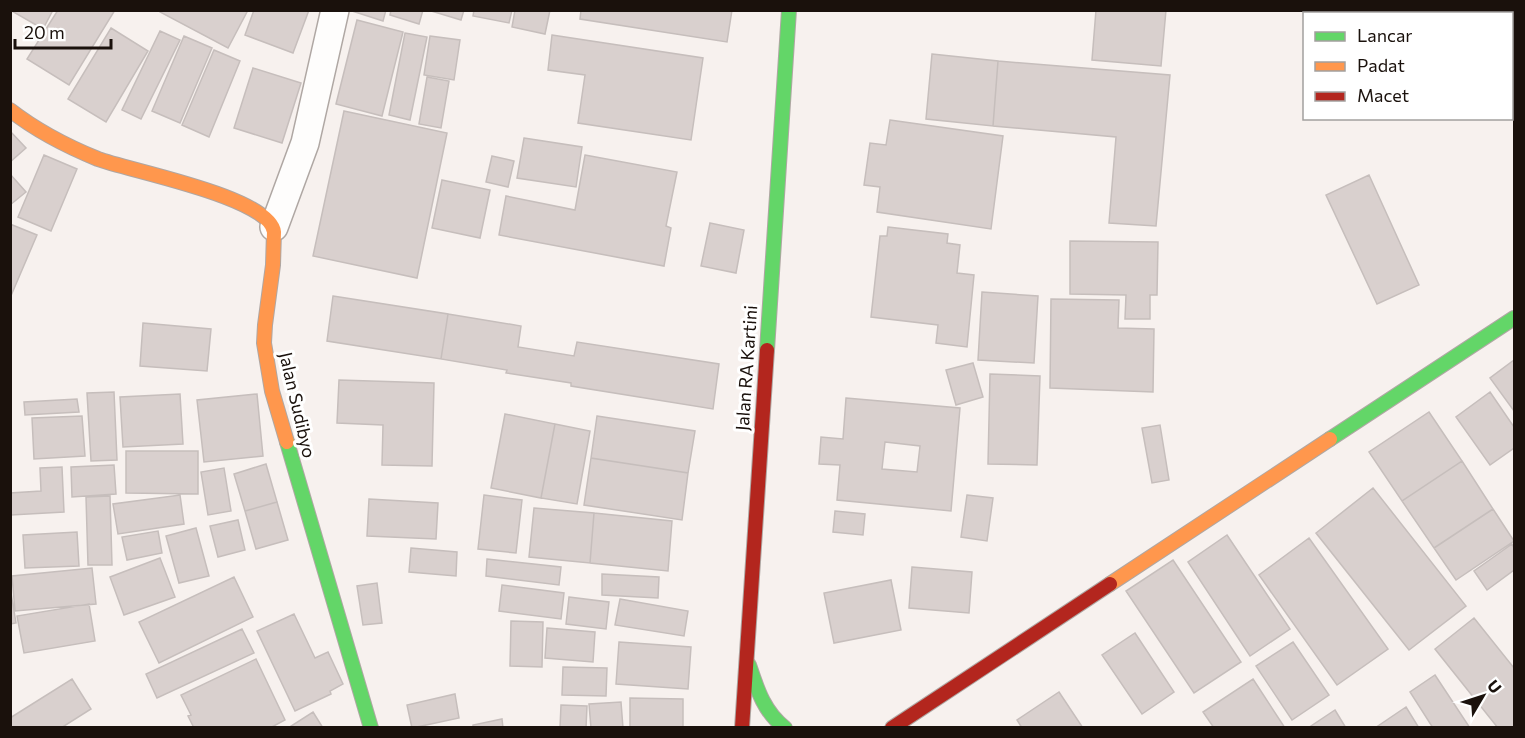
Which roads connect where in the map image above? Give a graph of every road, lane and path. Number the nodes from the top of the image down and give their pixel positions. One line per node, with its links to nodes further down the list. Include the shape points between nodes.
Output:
1 (335, 10): 4 (street, via 305,143)
2 (789, 10): 6 (street, Jalan RA Kartini)
3 (10, 110): 4 (street, via 48,136 116,166 251,207)
4 (273, 227): 7 (street, Jalan Sudibyo, via 273,266 264,338 272,391)
5 (1515, 318): 10 (street)
6 (746, 658): 8 (street, Jalan RA Kartini); 9 (street, via 760,697 777,723)
7 (371, 728)
8 (742, 728)
9 (785, 728)
10 (892, 728)

